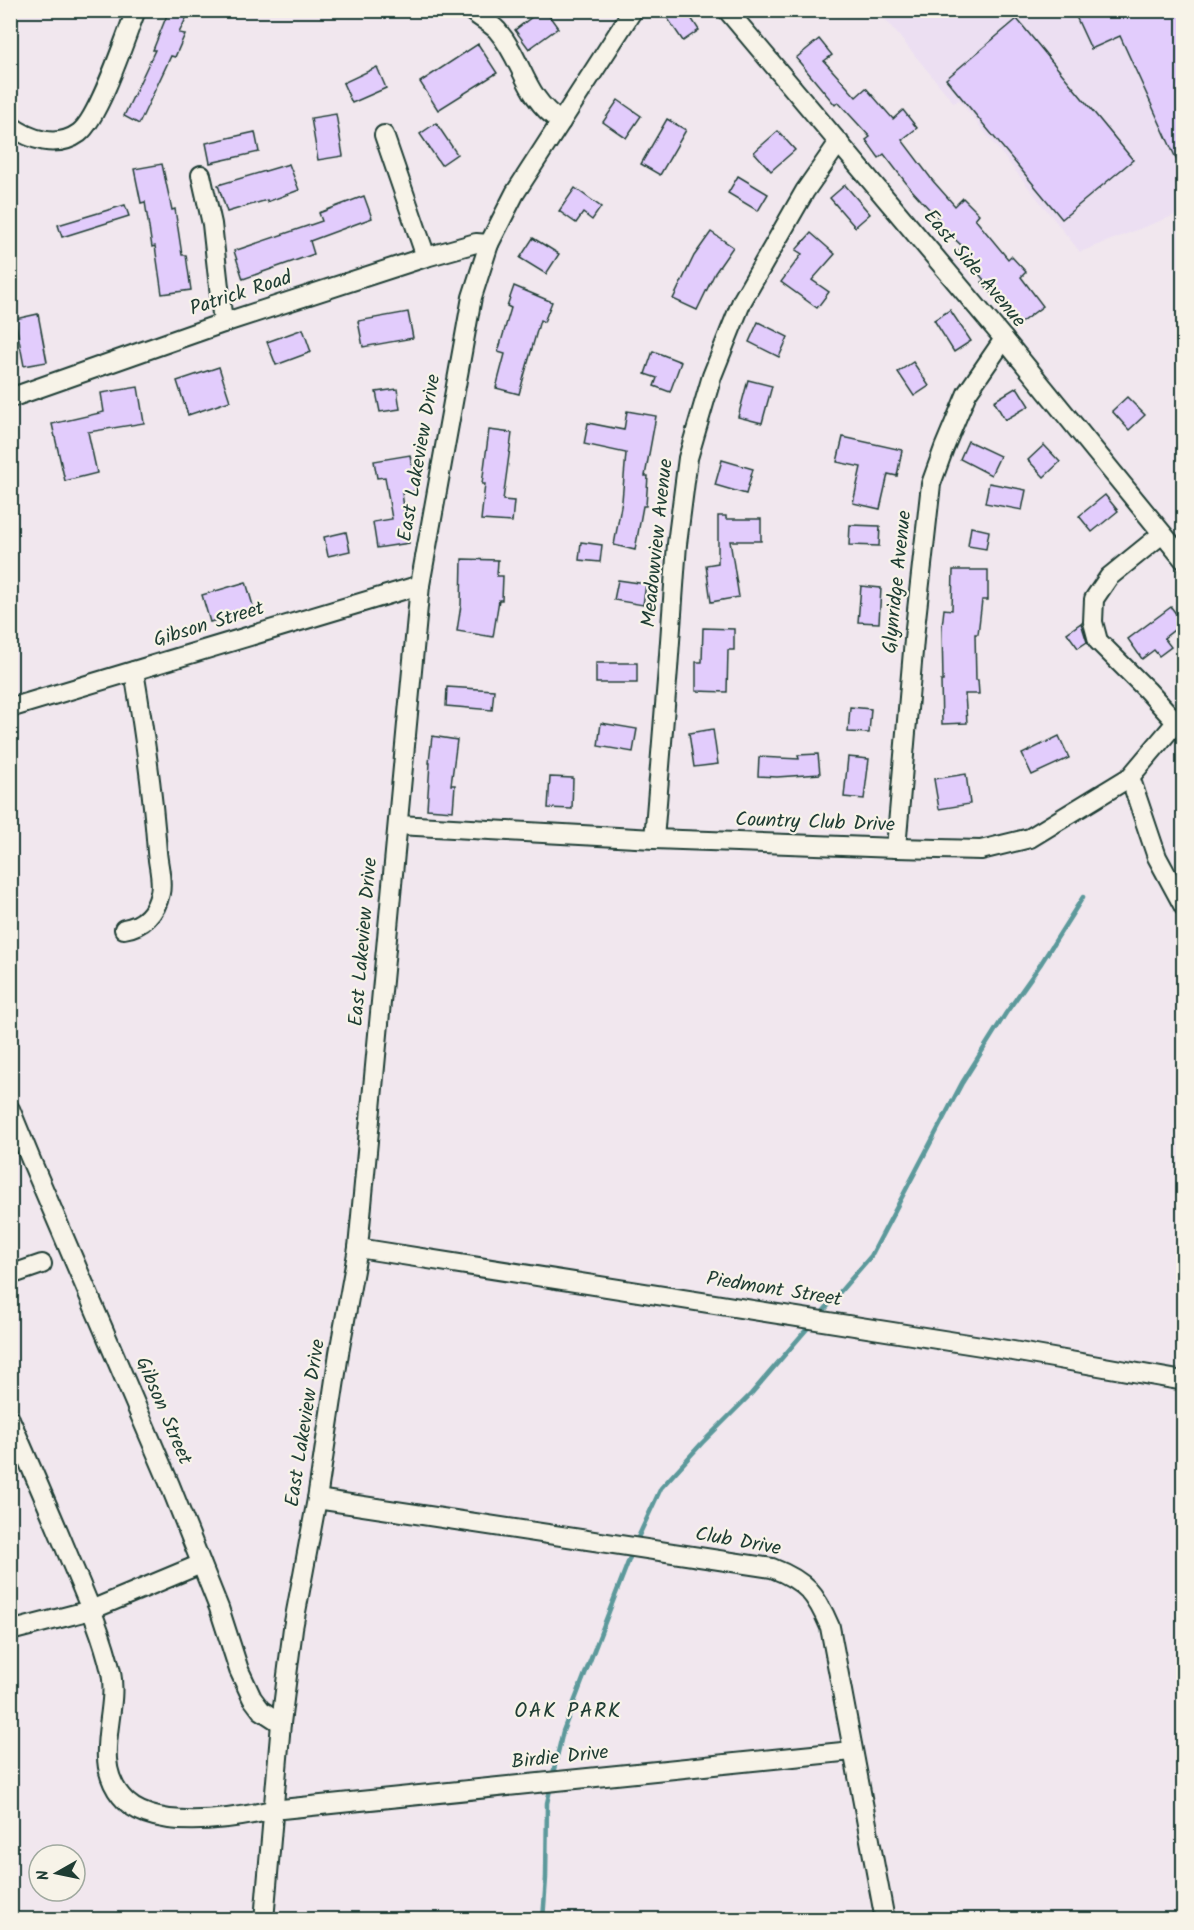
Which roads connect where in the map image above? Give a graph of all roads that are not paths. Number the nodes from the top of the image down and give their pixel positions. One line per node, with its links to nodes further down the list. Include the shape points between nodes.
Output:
1 (136, 10): 6 (street, via 98,106 79,133 57,142 35,140)
2 (470, 10): 5 (street, via 496,30 536,99)
3 (633, 10): 5 (street, East Lakeview Drive)
4 (727, 10): 8 (street, East Side Avenue)
5 (561, 122): 10 (street, East Lakeview Drive)
6 (10, 124)
7 (384, 135): 11 (street)
8 (839, 142): 13 (street, East Side Avenue); 23 (street, Meadowview Avenue, via 742,301 712,375 688,458 676,544)
9 (201, 175): 12 (street, via 212,224)
10 (489, 244): 11 (street, Patrick Road, via 476,243); 17 (street, East Lakeview Drive, via 472,297)
11 (426, 257): 12 (street, Patrick Road)
12 (223, 323): 14 (street, Patrick Road)
13 (1004, 339): 15 (street, East Side Avenue); 24 (street, Glynridge Avenue, via 967,393 931,484)
14 (10, 398)
15 (1162, 534): 16 (street, East Side Avenue); 20 (street, via 1109,577 1094,599 1093,622 1098,641)
16 (1184, 560)
17 (420, 585): 18 (street, Gibson Street); 22 (street, East Lakeview Drive)
18 (134, 671): 19 (street, Gibson Street); 26 (street, via 154,806 161,892 152,913 138,925)
19 (10, 708)
20 (1180, 718): 21 (street, Country Club Drive)
21 (1130, 777): 24 (street, Country Club Drive, via 1030,838 981,850); 25 (street, via 1157,857)
22 (398, 825): 23 (street, Country Club Drive); 28 (street, East Lakeview Drive)
23 (654, 839): 24 (street, Country Club Drive)
24 (896, 848)
25 (1184, 907)
26 (124, 929)
27 (10, 1109): 34 (street, Gibson Street)
28 (358, 1248): 31 (street, Piedmont Street); 33 (street, East Lakeview Drive)
29 (42, 1264): 30 (street)
30 (10, 1275)
31 (1184, 1381)
32 (10, 1419): 35 (street, Birdie Drive)
33 (317, 1499): 37 (street, East Lakeview Drive); 38 (street, Club Drive, via 772,1568 792,1575 821,1605 830,1627)
34 (201, 1564): 35 (street); 37 (street, Gibson Street, via 252,1698)
35 (92, 1610): 36 (street); 39 (street, Birdie Drive, via 111,1674 106,1750 110,1777 120,1796 143,1813 185,1821 238,1818)
36 (14, 1634)
37 (280, 1723): 39 (street, East Lakeview Drive)
38 (852, 1751): 39 (street, Birdie Drive); 41 (street, Club Drive)
39 (272, 1810): 40 (street, East Lakeview Drive)
40 (264, 1920)
41 (885, 1920)

